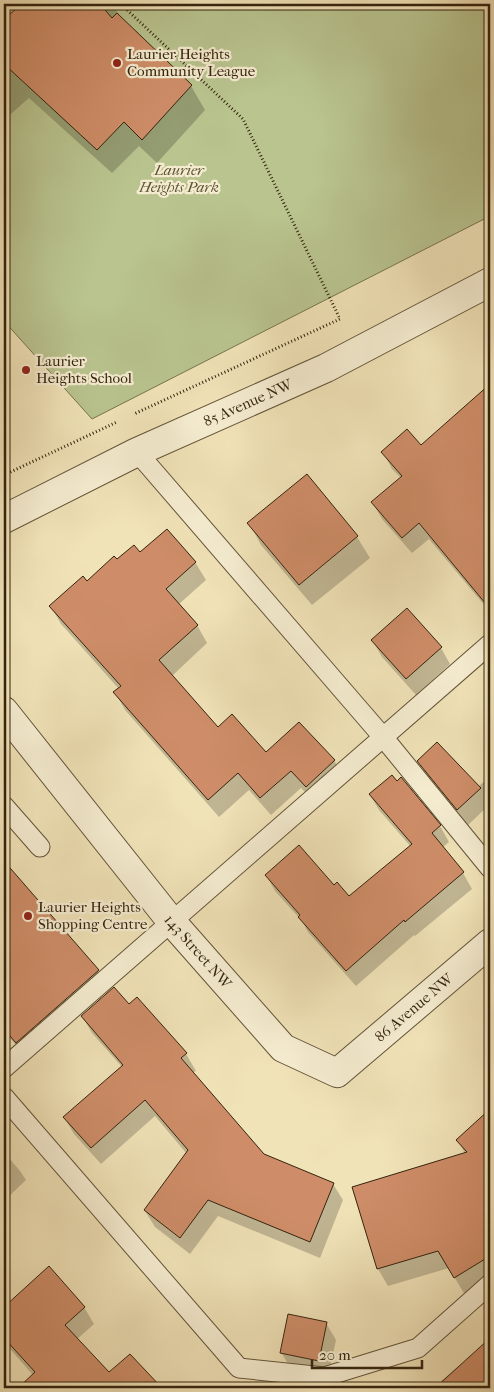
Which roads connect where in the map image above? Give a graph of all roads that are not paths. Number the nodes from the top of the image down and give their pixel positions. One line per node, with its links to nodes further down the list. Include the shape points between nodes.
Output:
1 (490, 282): 2 (street, 85 Avenue NW, via 326,368)
2 (137, 452): 3 (street, 85 Avenue NW); 6 (lane)
3 (4, 519)
4 (490, 644): 6 (lane)
5 (4, 711): 10 (street, 143 Street NW)
6 (382, 738): 9 (lane); 10 (lane)
7 (4, 806): 8 (lane)
8 (40, 847)
9 (490, 868)
10 (171, 921): 12 (lane); 13 (street, 143 Street NW, via 283,1048)
11 (490, 943): 13 (street, 86 Avenue NW)
12 (4, 1068)
13 (337, 1073)
14 (4, 1097): 15 (lane, via 239,1368 324,1377 418,1348)
15 (490, 1284)

